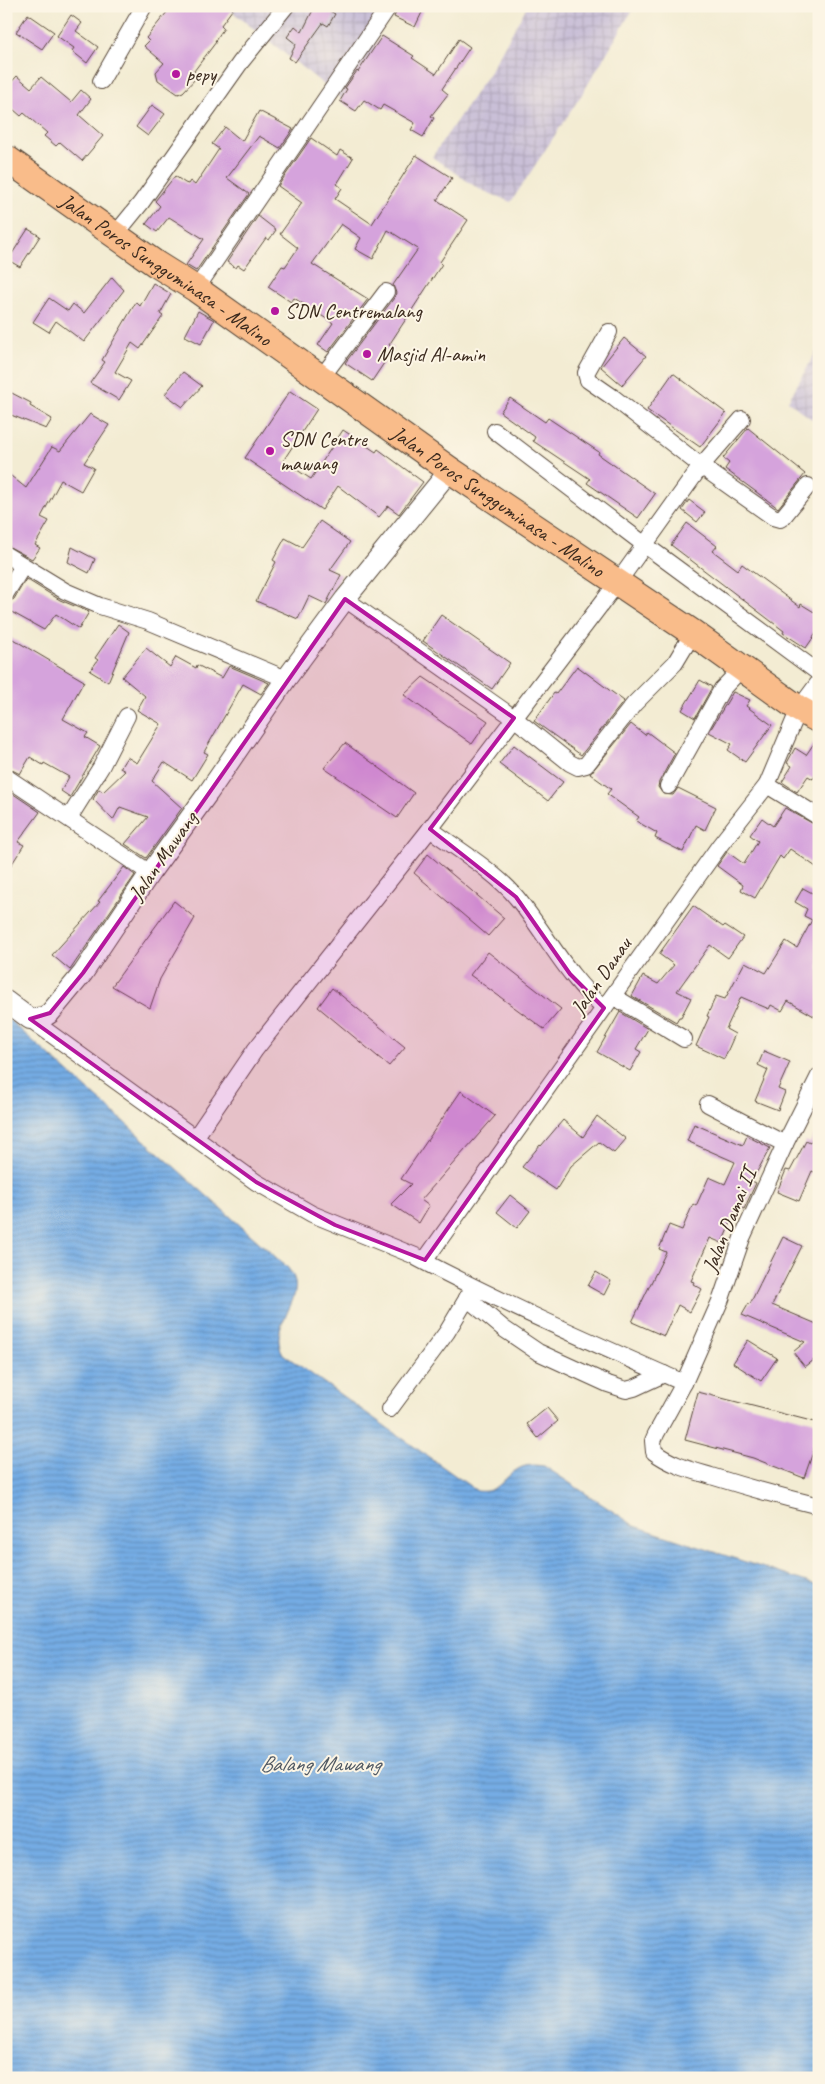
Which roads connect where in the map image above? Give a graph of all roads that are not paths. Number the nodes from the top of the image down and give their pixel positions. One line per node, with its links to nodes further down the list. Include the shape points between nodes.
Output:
1 (144, 6): 4 (street)
2 (286, 6): 6 (street, via 240,63)
3 (389, 6): 7 (street)
4 (100, 81)
5 (6, 158): 6 (main road, Jalan Poros Sungguminasa - Malino)
6 (121, 228): 7 (main road, Jalan Poros Sungguminasa - Malino, via 156,264)
7 (196, 288): 10 (main road, Jalan Poros Sungguminasa - Malino)
8 (386, 292): 10 (street)
9 (609, 332): 13 (street, via 586,373 588,380)
10 (321, 378): 14 (main road, Jalan Poros Sungguminasa - Malino)
11 (742, 419): 13 (street)
12 (495, 430): 16 (street)
13 (701, 466): 15 (street, via 780,519); 16 (street)
14 (450, 470): 19 (main road, Jalan Poros Sungguminasa - Malino); 21 (street, Jalan Mawang)
15 (808, 486)
16 (644, 545): 19 (street); 24 (street)
17 (6, 555): 18 (street)
18 (23, 566): 20 (street); 25 (street, via 65,591 148,621)
19 (618, 582): 22 (main road, Jalan Poros Sungguminasa - Malino); 29 (street)
20 (6, 593)
21 (345, 599): 25 (street, Jalan Mawang); 29 (street)
22 (694, 633): 23 (main road, Jalan Poros Sungguminasa - Malino); 29 (street, via 675,663 634,704 584,767 570,763)
23 (742, 668): 27 (main road, Jalan Poros Sungguminasa - Malino); 31 (street, via 722,689)
24 (819, 673)
25 (286, 679): 36 (street, Jalan Mawang)
26 (819, 682): 27 (street, Jalan Danau)
27 (809, 715): 32 (street, Jalan Danau)
28 (127, 716): 34 (street)
29 (514, 718): 35 (street)
30 (6, 777): 34 (street)
31 (668, 786)
32 (766, 786): 33 (street); 38 (street, Jalan Danau, via 720,845)
33 (819, 817)
34 (69, 818): 36 (street)
35 (430, 829): 38 (street, via 484,868 516,897 586,994); 43 (street, via 256,1050)
36 (150, 873): 39 (street, Jalan Mawang, via 83,973 56,1006 44,1017)
37 (6, 1001): 39 (street)
38 (609, 1002): 40 (street); 45 (street, Jalan Danau)
39 (30, 1019): 43 (street)
40 (684, 1039)
41 (819, 1076): 44 (street, Jalan Damai II)
42 (708, 1104): 44 (street)
43 (195, 1138): 45 (street, via 256,1182 312,1214)
44 (785, 1144): 48 (street, Jalan Damai II, via 742,1238 721,1299)
45 (419, 1258): 46 (street)
46 (470, 1293): 47 (street); 47 (street, via 504,1329 538,1352 608,1384 626,1390); 49 (street, via 447,1332)
47 (664, 1374): 48 (street)
48 (684, 1383): 50 (street, Jalan Damai II, via 656,1434 654,1452 680,1466 753,1490)
49 (394, 1405)
50 (819, 1506)

